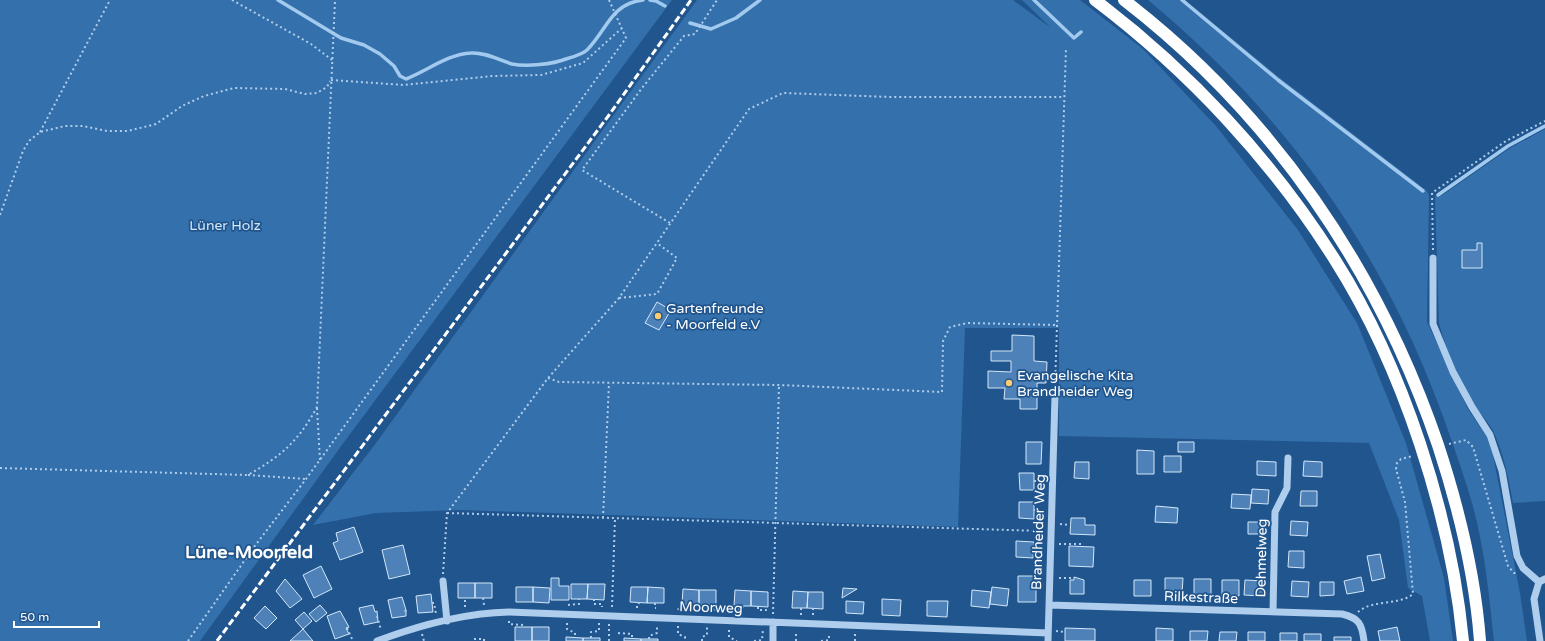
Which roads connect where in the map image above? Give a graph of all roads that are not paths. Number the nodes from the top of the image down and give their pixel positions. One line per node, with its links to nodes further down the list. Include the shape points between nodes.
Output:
1 (1095, 0): 17 (highway, via 1167,60 1214,105 1286,190 1336,261 1366,315 1392,374 1430,476 1453,565)
2 (1124, 0): 18 (highway, via 1202,69 1265,136 1300,180 1364,276 1409,367 1446,470 1470,562)
3 (1433, 258): 6 (street, via 1433,324 1453,372 1490,435 1502,471 1517,556 1523,568)
4 (1055, 396): 8 (street, Brandheider Weg)
5 (1288, 458): 9 (street, Dehmelweg, via 1287,488 1275,512)
6 (1542, 580): 19 (street, via 1534,599)
7 (443, 581): 10 (street)
8 (1049, 605): 9 (street, Rilkestraße); 12 (street, Brandheider Weg)
9 (1273, 612): 16 (street, Rilkestraße, via 1352,616 1358,621)
10 (447, 621): 11 (street, Moorweg, via 484,613); 13 (street, Moorweg, via 420,626)
11 (773, 622): 12 (street, Moorweg); 14 (street)
12 (1048, 633): 15 (street, Brandheider Weg)
13 (380, 640)
14 (773, 641)
15 (1048, 641)
16 (1364, 641)
17 (1463, 641)
18 (1480, 641)
19 (1540, 641)

